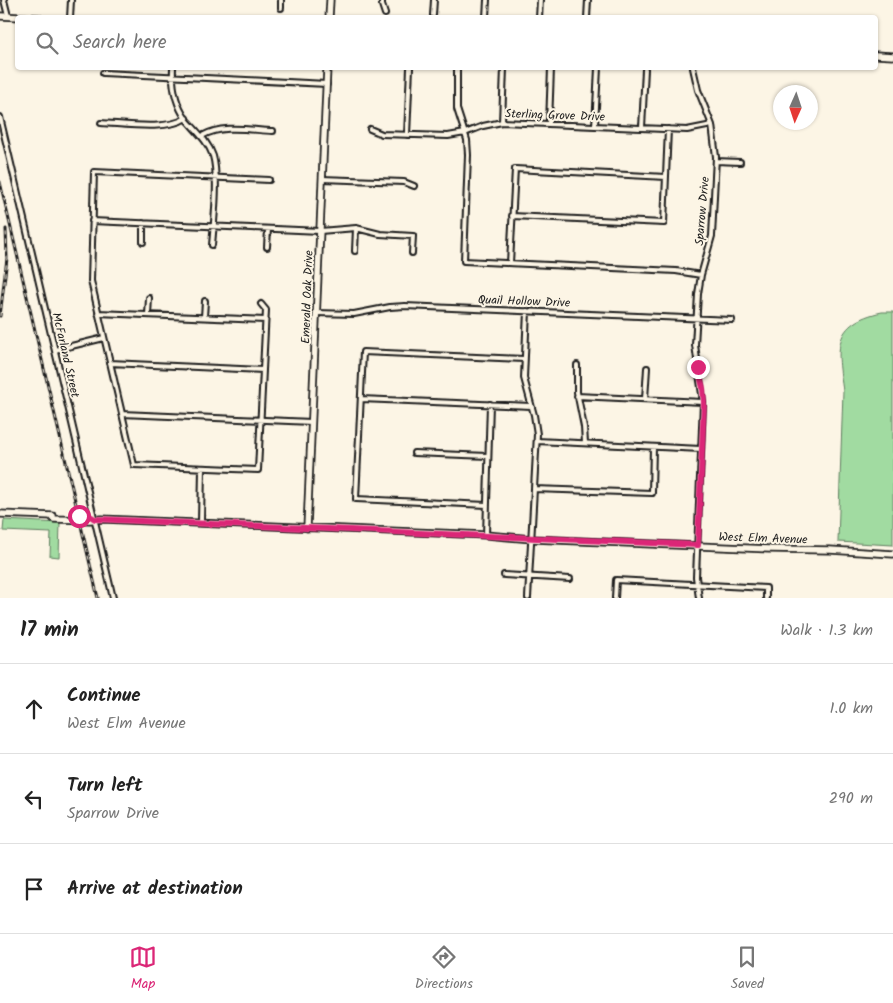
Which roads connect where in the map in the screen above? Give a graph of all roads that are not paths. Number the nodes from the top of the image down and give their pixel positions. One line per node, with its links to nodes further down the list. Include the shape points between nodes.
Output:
1 (4, 0): 19 (street)
2 (71, 0): 12 (street)
3 (281, 0): 10 (street)
4 (330, 0): 13 (street)
5 (382, 0): 11 (street)
6 (434, 0): 14 (street)
7 (487, 0): 15 (street)
8 (540, 0): 16 (street)
9 (588, 0): 17 (street)
10 (281, 8)
11 (385, 14)
12 (70, 15)
13 (330, 15)
14 (433, 15)
15 (486, 15)
16 (539, 15)
17 (587, 15)
18 (0, 16): 19 (street)
19 (8, 16): 20 (street)
20 (15, 16)
21 (878, 55): 22 (street)
22 (893, 56)
23 (173, 70): 33 (street)
24 (327, 70): 34 (street, Emerald Oak Drive)
25 (410, 70): 47 (street)
26 (457, 70): 46 (street, via 457,109)
27 (504, 70): 37 (street)
28 (551, 70): 39 (street)
29 (598, 70): 41 (street)
30 (645, 70): 42 (street)
31 (693, 70): 40 (street, Sparrow Drive)
32 (103, 73): 33 (street)
33 (173, 77): 34 (street); 36 (street, via 176,98)
34 (326, 84): 53 (street, Emerald Oak Drive)
35 (0, 117): 82 (street, McFarland Street)
36 (186, 118): 38 (street, via 164,126); 48 (street)
37 (502, 122): 39 (street, Sterling Grove Drive); 46 (street, Sterling Grove Drive)
38 (101, 123)
39 (548, 124): 41 (street, Sterling Grove Drive)
40 (712, 125): 44 (street, Sterling Grove Drive); 49 (street, Sparrow Drive)
41 (595, 126): 42 (street, Sterling Grove Drive)
42 (642, 128): 44 (street, Sterling Grove Drive)
43 (370, 129): 47 (street, Sterling Grove Drive, via 382,134)
44 (668, 129): 51 (street)
45 (272, 131): 48 (street, via 224,128)
46 (465, 134): 47 (street, Sterling Grove Drive); 68 (street, via 468,154 464,261)
47 (407, 135)
48 (202, 136): 52 (street, via 213,157)
49 (716, 161): 50 (street); 69 (street, Sparrow Drive, via 712,236)
50 (740, 162)
51 (666, 176): 56 (street, via 515,169); 56 (street, via 664,223)
52 (215, 178): 54 (street); 57 (street, via 94,172); 59 (street)
53 (322, 179): 55 (street, via 404,182); 62 (street, Emerald Oak Drive)
54 (268, 180)
55 (414, 186)
56 (512, 216): 68 (street)
57 (92, 221): 58 (street); 74 (street, via 90,275)
58 (144, 223): 59 (street); 63 (street)
59 (213, 226): 61 (street); 64 (street)
60 (356, 228): 62 (street); 66 (street); 67 (street, via 380,234 413,236)
61 (268, 229): 62 (street); 65 (street)
62 (320, 231): 75 (street, Emerald Oak Drive)
63 (142, 242)
64 (212, 245)
65 (267, 247)
66 (355, 251)
67 (412, 253)
68 (510, 263): 69 (street)
69 (701, 275): 78 (street, Sparrow Drive)
70 (149, 298): 76 (street)
71 (205, 301): 77 (street)
72 (261, 304): 79 (street, via 266,310)
73 (527, 312): 75 (street, Quail Hollow Drive, via 398,306 354,314); 78 (street, Quail Hollow Drive); 83 (street)
74 (98, 313): 76 (street); 81 (street)
75 (316, 313): 96 (street, Emerald Oak Drive)
76 (148, 315): 77 (street)
77 (204, 317): 79 (street)
78 (696, 319): 80 (street, Quail Hollow Drive); 91 (street, Sparrow Drive, via 696,356)
79 (265, 320): 87 (street)
80 (732, 320)
81 (104, 338): 82 (street); 84 (street)
82 (55, 350): 107 (street, McFarland Street)
83 (524, 359): 89 (street, via 362,352); 93 (street, via 524,378)
84 (110, 363): 87 (street); 94 (street)
85 (577, 365): 88 (street)
86 (647, 368): 90 (street)
87 (263, 370): 95 (street)
88 (577, 396): 90 (street); 98 (street)
89 (360, 399): 92 (street); 105 (street, via 356,500)
90 (645, 399): 91 (street)
91 (704, 402): 100 (street, Sparrow Drive)
92 (490, 404): 93 (street); 102 (street)
93 (531, 406): 97 (street)
94 (122, 414): 95 (street); 103 (street, via 134,465)
95 (260, 420): 96 (street); 103 (street, via 258,470)
96 (312, 422): 109 (street, Emerald Oak Drive)
97 (536, 441): 98 (street); 104 (street)
98 (585, 443): 99 (street)
99 (653, 447): 100 (street); 104 (street, via 652,493)
100 (701, 449): 112 (street, Sparrow Drive)
101 (414, 453): 102 (street)
102 (488, 456): 105 (street)
103 (202, 468): 108 (street)
104 (534, 489): 111 (street)
105 (488, 504): 110 (street)
106 (0, 514): 107 (street, West Elm Avenue, via 90,516)
107 (95, 519): 108 (street, West Elm Avenue); 118 (street, McFarland Street)
108 (201, 523): 109 (street, West Elm Avenue)
109 (307, 528): 110 (street, West Elm Avenue)
110 (486, 535): 111 (street, West Elm Avenue)
111 (532, 539): 112 (street, West Elm Avenue); 115 (street)
112 (698, 545): 113 (street, West Elm Avenue); 117 (street, Sparrow Drive)
113 (893, 554)
114 (504, 575): 115 (street)
115 (530, 577): 116 (street); 119 (street)
116 (570, 579)
117 (696, 584): 120 (street, via 616,580); 121 (street, Sparrow Drive); 122 (street, via 766,588)
118 (113, 598)
119 (528, 598)
120 (615, 598)
121 (699, 598)
122 (766, 598)

